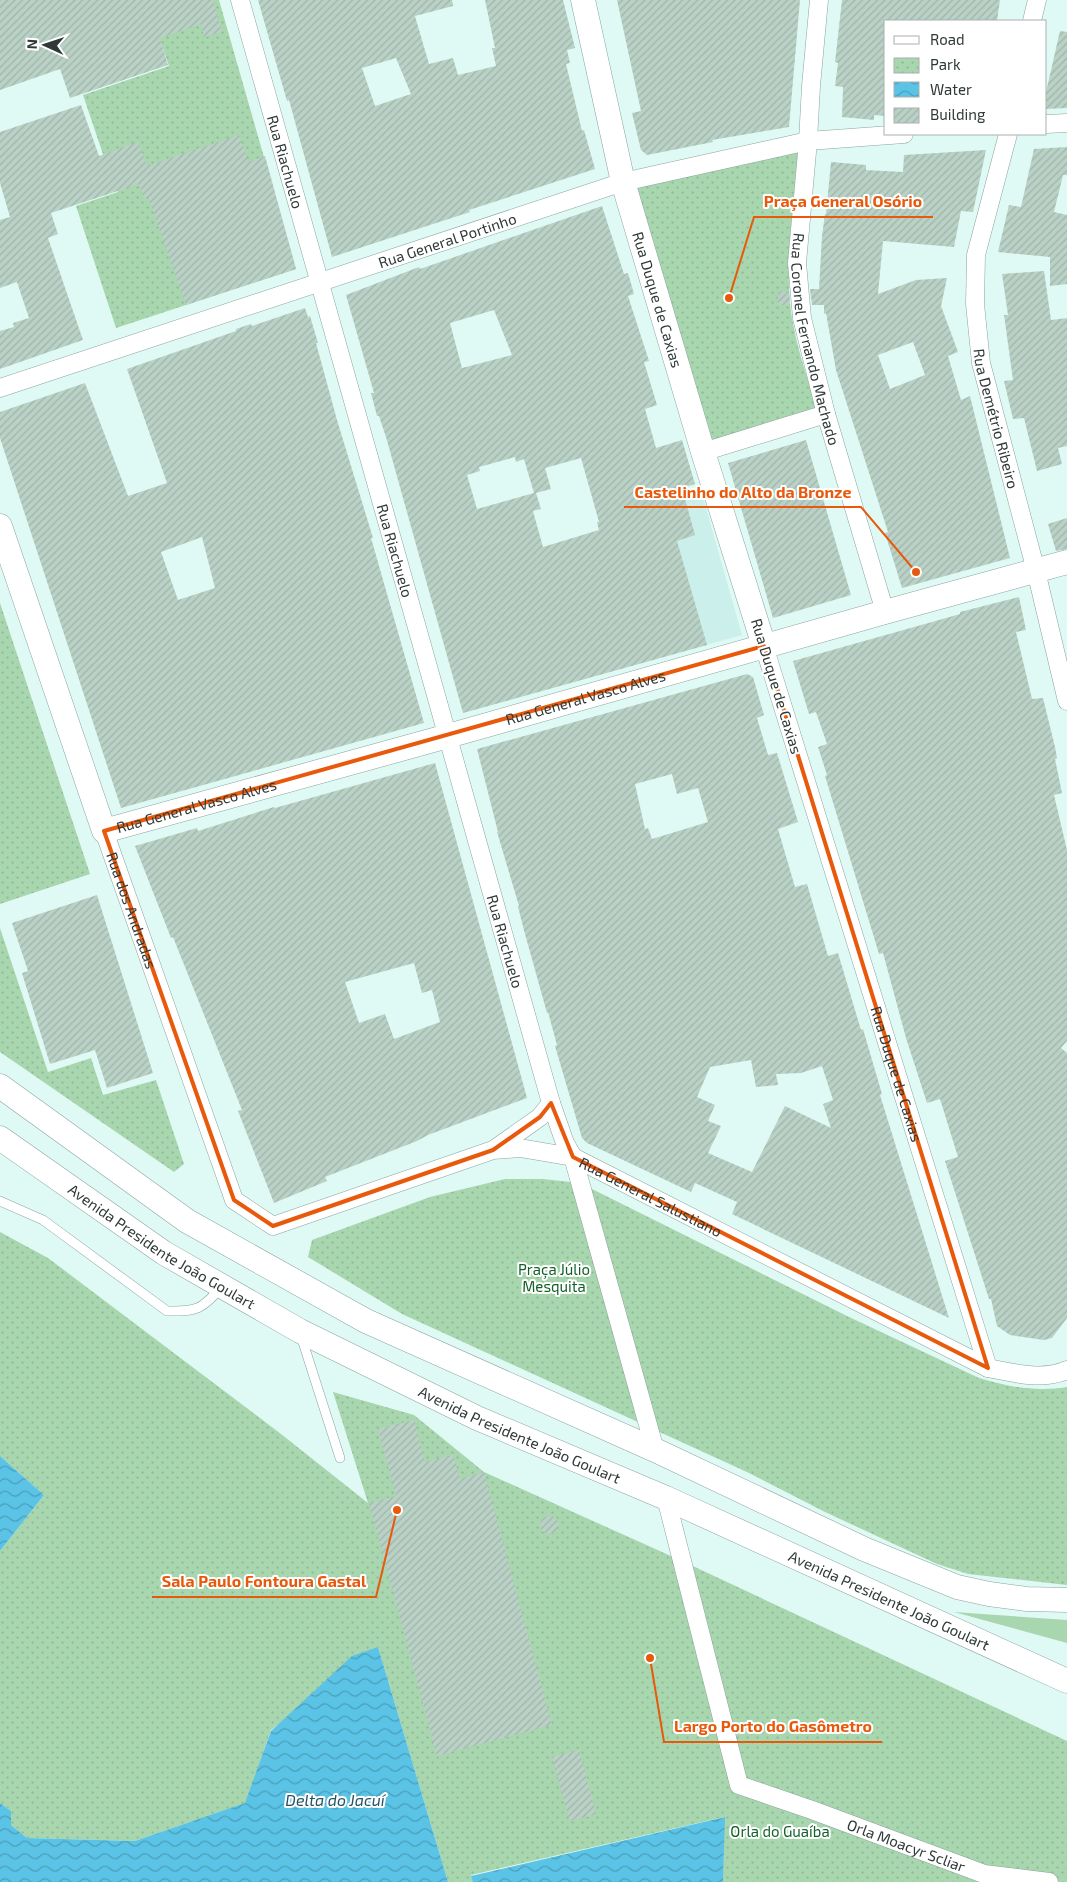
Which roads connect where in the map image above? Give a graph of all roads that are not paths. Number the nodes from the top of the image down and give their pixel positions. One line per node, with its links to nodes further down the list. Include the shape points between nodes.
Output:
1 (240, 0): 12 (street, Rua Riachuelo)
2 (583, 0): 11 (main road, Rua Duque de Caxias)
3 (819, 0): 10 (street, Rua Coronel Fernando Machado)
4 (1037, 0): 5 (street)
5 (1032, 20)
6 (1067, 123): 7 (street)
7 (1047, 124)
8 (890, 135): 10 (street, Rua General Portinho)
9 (1008, 135): 18 (street, Rua Demétrio Ribeiro, via 976,255 975,304 981,363)
10 (808, 141): 11 (street, Rua General Portinho); 14 (street, Rua Coronel Fernando Machado, via 797,263 802,318)
11 (624, 182): 12 (street, Rua General Portinho); 15 (main road, Rua Duque de Caxias)
12 (321, 281): 13 (street, Rua General Portinho); 22 (street, Rua Riachuelo)
13 (0, 388)
14 (826, 414): 15 (street); 19 (street, Rua Coronel Fernando Machado)
15 (703, 452): 20 (main road, Rua Duque de Caxias)
16 (0, 526): 23 (main road, Rua dos Andradas)
17 (1067, 562): 18 (main road, Rua General Vasco Alves)
18 (1036, 570): 19 (main road, Rua General Vasco Alves); 21 (street, Rua Demétrio Ribeiro)
19 (885, 612): 20 (main road, Rua General Vasco Alves)
20 (764, 646): 22 (main road, Rua General Vasco Alves); 33 (street, Rua Duque de Caxias)
21 (1067, 701)
22 (448, 736): 23 (main road, Rua General Vasco Alves); 25 (street, Rua Riachuelo)
23 (104, 831): 30 (street, Rua dos Andradas, via 234,1200 272,1226)
24 (0, 1086): 35 (main road, via 187,1221 366,1321)
25 (551, 1103): 27 (street, via 540,1117); 28 (street, Rua Riachuelo)
26 (0, 1138): 31 (main road, Avenida Presidente João Goulart, via 164,1253)
27 (493, 1150): 28 (street, Rua General Salustiano, via 520,1148); 30 (street, Rua General Salustiano)
28 (573, 1157): 33 (street, Rua General Salustiano); 35 (street)
29 (0, 1201): 31 (lane, via 43,1220 167,1312 188,1312 204,1306)
30 (293, 1219)
31 (222, 1286): 32 (main road, Avenida Presidente João Goulart)
32 (300, 1332): 36 (lane); 37 (main road, Avenida Presidente João Goulart, via 477,1418)
33 (988, 1368): 34 (street, Rua General Salustiano, via 1020,1374 1057,1374)
34 (1067, 1370)
35 (655, 1450): 38 (main road, via 864,1549 957,1587 1027,1599)
36 (340, 1458)
37 (666, 1498): 39 (main road, Avenida Presidente João Goulart); 40 (street, Orla Moacyr Scliar, via 739,1785 984,1874)
38 (1067, 1600)
39 (1067, 1681)
40 (1049, 1882)

